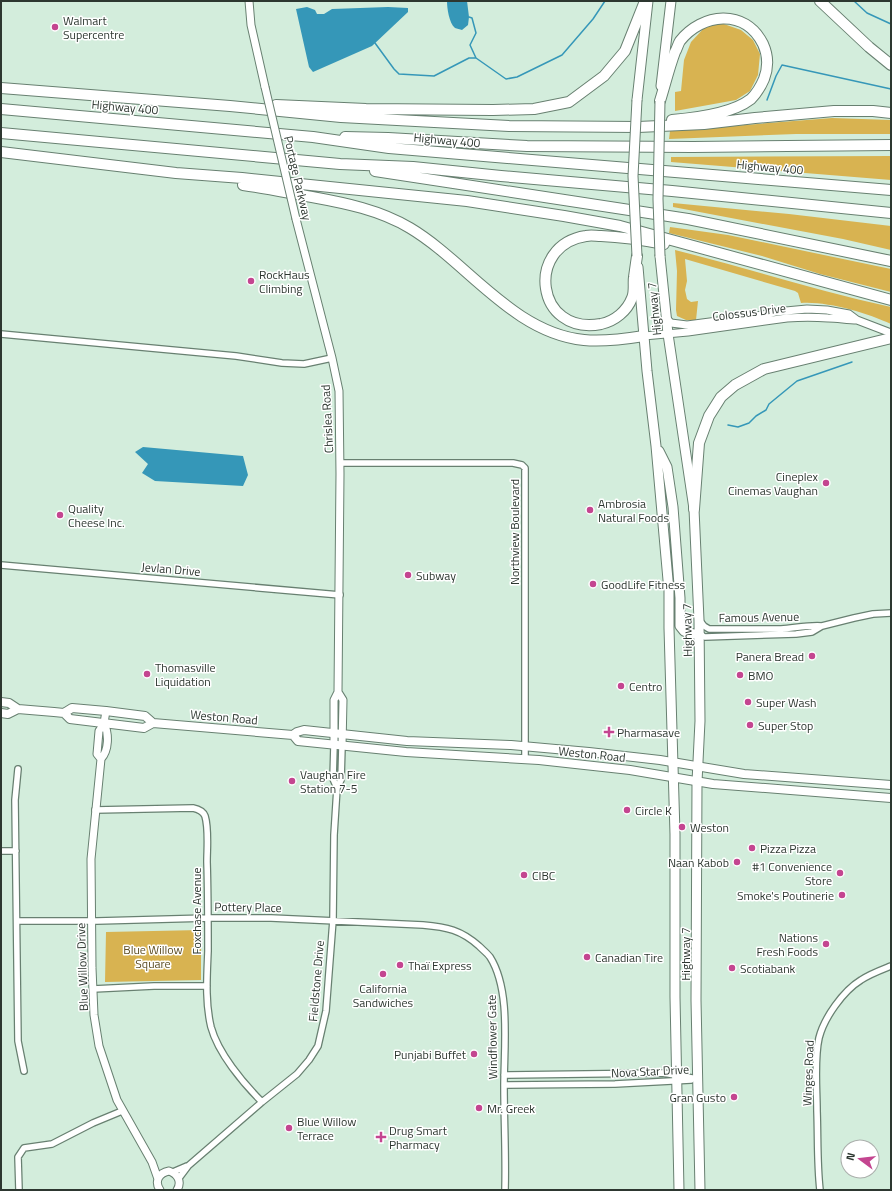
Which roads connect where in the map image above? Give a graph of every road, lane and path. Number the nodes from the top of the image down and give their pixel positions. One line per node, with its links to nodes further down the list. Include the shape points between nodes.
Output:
1 (249, 1): 32 (street, Portage Parkway, bridge, via 251,25)
2 (644, 1): 9 (highway, via 625,51 604,76 569,102 534,109 493,110)
3 (648, 1): 22 (main road, Highway 7, bridge, via 637,100 633,176)
4 (671, 1): 8 (main road, Highway 7)
5 (820, 1): 6 (highway)
6 (891, 65)
7 (1, 88): 9 (highway)
8 (660, 101): 12 (highway, via 669,68 680,42 698,24 726,18 739,21 753,30 760,39 768,63 760,87 750,99 734,108 710,115 648,122); 25 (main road, Highway 7, bridge, via 658,199)
9 (230, 106): 12 (highway, via 356,118 510,126)
10 (1, 109): 14 (highway, Highway 400)
11 (891, 113): 12 (highway, via 834,111 704,124)
12 (638, 127)
13 (1, 133): 17 (highway)
14 (313, 137): 15 (highway, via 388,138 527,146); 19 (highway, Highway 400, via 389,148)
15 (891, 145)
16 (1, 152): 18 (highway)
17 (340, 164): 20 (highway, via 672,191); 23 (highway, via 402,176 688,219)
18 (176, 173): 21 (highway, via 467,201 620,226); 30 (highway, via 364,208 410,228 438,248 508,307 534,324 558,334 583,340)
19 (891, 190)
20 (891, 213)
21 (688, 244): 22 (highway, via 676,246 623,237 586,236 567,242 552,257 546,274 546,292 550,303 556,312 571,322 590,326 608,323 623,313 633,297); 24 (highway)
22 (637, 256): 30 (main road, Highway 7)
23 (891, 260)
24 (891, 300)
25 (666, 318): 26 (street, Colossus Drive); 29 (main road, Highway 7)
26 (687, 328): 27 (street, Colossus Drive, via 803,317 858,320); 29 (street, Colossus Drive)
27 (891, 333)
28 (1, 334): 32 (street, via 236,356 282,363 304,364)
29 (668, 334): 30 (street, Colossus Drive); 35 (main road, Highway 7)
30 (644, 336): 33 (main road, Highway 7)
31 (891, 338): 35 (highway, via 764,369 735,385 720,397 709,416 699,443)
32 (332, 358): 34 (street, Chrislea Road, via 339,391)
33 (656, 446): 41 (main road, via 667,467 673,507 680,626 688,633); 57 (main road, Highway 7, via 669,591)
34 (340, 463): 37 (street, Chrislea Road); 55 (street, Northview Boulevard, via 513,462 525,468)
35 (694, 509): 39 (main road, Highway 7)
36 (1, 565): 37 (street, Jevlan Drive)
37 (340, 595): 42 (street, Chrislea Road)
38 (891, 613): 40 (street, Famous Avenue, via 873,614)
39 (699, 620): 40 (street, Famous Avenue, via 709,629); 41 (main road, Highway 7)
40 (822, 626): 41 (street, Famous Avenue, via 812,632 796,634 706,637)
41 (700, 635): 58 (main road, Highway 7)
42 (338, 692): 50 (street, Chrislea Road, via 334,700); 51 (street, Chrislea Road, via 343,700)
43 (1, 702): 44 (main road, Weston Road, via 10,703)
44 (18, 709): 46 (main road, Weston Road, via 8,714); 47 (main road, Weston Road)
45 (106, 711): 47 (main road, Weston Road, via 72,708); 48 (street, Blue Willow Drive); 49 (main road, Weston Road, via 145,716)
46 (1, 713)
47 (64, 713): 48 (main road, Weston Road, via 70,719)
48 (104, 723): 49 (main road, Weston Road, via 144,728); 65 (street, Blue Willow Drive, via 99,731 98,754 101,759)
49 (153, 723): 52 (main road, Weston Road)
50 (334, 733): 51 (main road, Weston Road); 52 (main road, Weston Road, via 304,730); 53 (street, Fieldstone Drive)
51 (342, 734): 54 (street, Fieldstone Drive); 55 (main road, Weston Road, via 408,741)
52 (293, 735): 53 (main road, Weston Road, via 298,742)
53 (334, 745): 54 (main road, Weston Road); 63 (street, Fieldstone Drive, via 333,779)
54 (342, 746): 56 (main road, Weston Road); 63 (street, Fieldstone Drive, via 341,780)
55 (525, 746): 56 (street, Northview Boulevard); 57 (main road, Weston Road)
56 (525, 759): 60 (main road, Weston Road, via 630,770)
57 (673, 762): 58 (main road, Weston Road); 60 (main road, Highway 7)
58 (698, 767): 61 (main road, Highway 7); 62 (main road, Weston Road, via 744,774)
59 (18, 769): 67 (street, via 15,800)
60 (674, 778): 61 (main road, Weston Road); 77 (main road, Highway 7)
61 (697, 782): 64 (main road, Weston Road); 78 (main road, Highway 7)
62 (891, 786)
63 (337, 788): 69 (street, Fieldstone Drive)
64 (891, 798)
65 (95, 810): 68 (street, Foxchase Avenue, via 193,808 202,811 206,820 207,836); 71 (street, Blue Willow Drive, via 91,859)
66 (1, 851): 67 (street)
67 (16, 851): 70 (street)
68 (208, 918): 69 (street, Pottery Place); 71 (street, Pottery Place); 73 (street, Foxchase Avenue)
69 (333, 920): 76 (street, Windflower Gate, via 442,927 461,933 489,955 502,990); 80 (street, Fieldstone Drive, via 326,1011 318,1046 298,1074)
70 (17, 921): 71 (street, Pottery Place); 75 (street, via 18,1041)
71 (92, 921): 74 (street, Blue Willow Drive)
72 (891, 966): 94 (street, Winges Road, via 867,976 852,986 838,1002 821,1032 817,1071)
73 (207, 986): 74 (street); 80 (street, Foxchase Avenue, via 212,1028 220,1047 233,1069)
74 (93, 989): 81 (street, Blue Willow Drive, via 99,1046)
75 (24, 1071)
76 (504, 1075): 77 (street, Nova Star Drive, via 663,1073); 79 (street, Windflower Gate)
77 (676, 1078): 78 (street, Nova Star Drive); 79 (street, Nova Star Drive, via 615,1084); 92 (main road, Highway 7)
78 (698, 1079): 93 (main road, Highway 7)
79 (504, 1085): 91 (street, Windflower Gate)
80 (262, 1102): 83 (street, Fieldstone Drive)
81 (122, 1111): 82 (street, Blue Willow Drive); 88 (street, via 52,1144 24,1148 18,1157)
82 (152, 1162): 84 (street, Blue Willow Drive); 87 (street, Blue Willow Drive)
83 (188, 1166): 85 (street, Fieldstone Drive); 86 (street, Fieldstone Drive)
84 (165, 1172): 85 (street); 87 (street, via 160,1174)
85 (173, 1172): 86 (street)
86 (179, 1178): 90 (street)
87 (158, 1179): 89 (street, Blue Willow Drive, via 157,1186)
88 (19, 1190)
89 (160, 1190)
90 (177, 1190)
91 (505, 1190)
92 (679, 1190)
93 (700, 1190)
94 (820, 1190)

